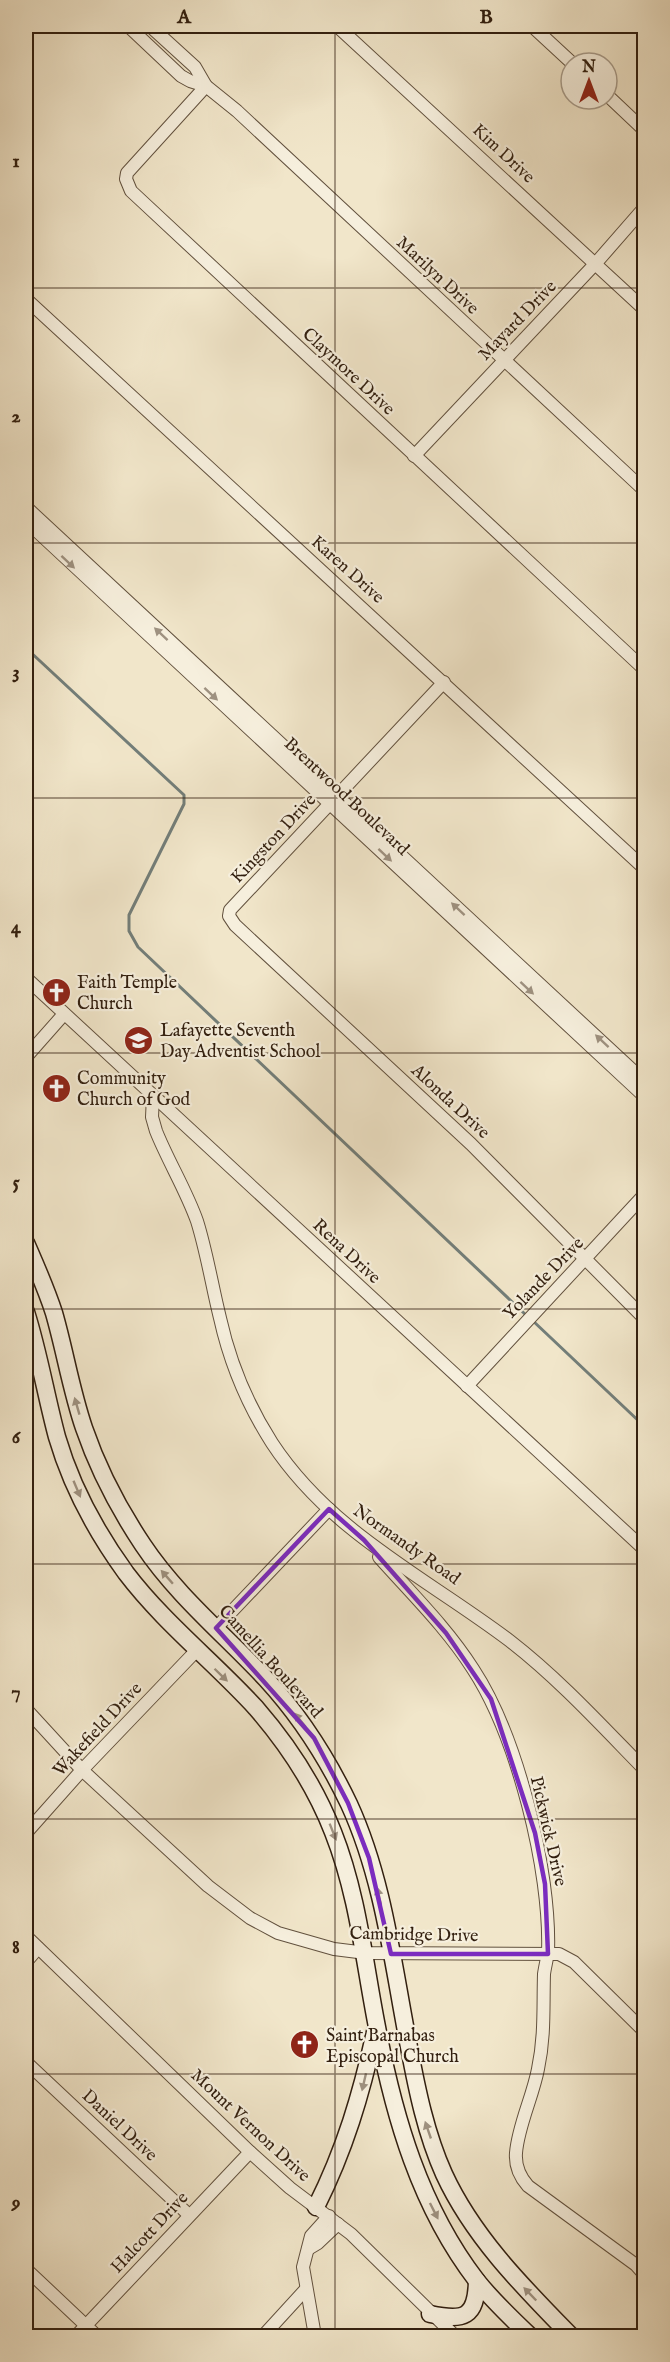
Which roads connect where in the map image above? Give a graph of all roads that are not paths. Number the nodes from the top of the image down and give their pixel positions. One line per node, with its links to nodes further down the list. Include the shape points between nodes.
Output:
1 (150, 26): 6 (street, Marilyn Drive, via 195,67)
2 (338, 26): 10 (street, Kim Drive)
3 (532, 26): 5 (street)
4 (132, 27): 6 (street, Marilyn Drive, via 181,75)
5 (559, 51)
6 (206, 86): 13 (street, Marilyn Drive); 14 (street, Claymore Drive, via 127,173 129,188)
7 (619, 106): 8 (street)
8 (645, 130)
9 (645, 208): 10 (street, Mayard Drive)
10 (596, 263): 12 (street, Kim Drive); 13 (street, Mayard Drive)
11 (26, 299): 19 (street, Karen Drive)
12 (645, 309)
13 (503, 360): 14 (street, Mayard Drive); 15 (street, Marilyn Drive)
14 (414, 456): 18 (street, Claymore Drive)
15 (645, 490)
16 (26, 507): 20 (street, Brentwood Boulevard, one-way to 16)
17 (26, 521): 20 (street, Brentwood Boulevard, one-way to 20)
18 (645, 669)
19 (444, 682): 20 (street, Kingston Drive); 21 (street, Karen Drive)
20 (333, 800): 22 (street, Kingston Drive, via 230,910); 26 (street, Brentwood Boulevard, one-way to 20); 28 (street, Brentwood Boulevard, one-way to 28)
21 (645, 868)
22 (229, 916): 31 (street, Alonda Drive, via 471,1144)
23 (26, 978): 24 (street, Rena Drive)
24 (64, 1014): 25 (street); 27 (street, Rena Drive)
25 (26, 1057)
26 (645, 1081)
27 (153, 1096): 34 (street, Rena Drive); 35 (street, Normandy Road, via 156,1131 197,1222 227,1347 245,1396 288,1466)
28 (645, 1096)
29 (645, 1195): 31 (street, Yolande Drive)
30 (26, 1243): 38 (main road, Camellia Boulevard, one-way to 30, via 161,1570 109,1487 84,1430 54,1312)
31 (586, 1259): 33 (street, Alonda Drive); 34 (street, Yolande Drive)
32 (26, 1312): 39 (main road, one-way to 39, via 58,1440 81,1499 130,1578)
33 (645, 1318)
34 (467, 1386): 37 (street, Rena Drive)
35 (329, 1509): 36 (street, Normandy Road); 38 (street)
36 (364, 1540): 41 (street, Normandy Road, via 464,1607 535,1662); 48 (street, Pickwick Drive, via 446,1633 491,1700 516,1765 535,1833 545,1884)
37 (645, 1549)
38 (216, 1628): 47 (main road, Camellia Boulevard, one-way to 38, via 363,1838 323,1753 266,1679)
39 (196, 1651): 42 (street, Wakefield Drive); 46 (main road, one-way to 46, via 254,1706 303,1769 341,1854)
40 (26, 1709): 42 (street, Cambridge Drive)
41 (645, 1769)
42 (82, 1770): 43 (street, Wakefield Drive); 46 (street, Cambridge Drive, via 208,1886 250,1918 304,1941)
43 (26, 1833)
44 (26, 1936): 45 (street, Mount Vernon Drive)
45 (38, 1948): 49 (street); 53 (street, Mount Vernon Drive)
46 (366, 1953): 47 (street, Cambridge Drive); 50 (main road)
47 (391, 1954): 48 (street, Cambridge Drive); 68 (main road, Camellia Boulevard, one-way to 47, via 506,2269 473,2225 444,2174 419,2100)
48 (548, 1954): 51 (street, Cambridge Drive, via 559,1954 574,1962); 57 (street, Pickwick Drive, via 542,2044 516,2154 519,2174 528,2186)
49 (26, 1962)
50 (377, 2025): 55 (main road, one-way to 55, via 361,2095 338,2164); 58 (main road, one-way to 58, via 410,2159 447,2235)
51 (645, 2031)
52 (26, 2062): 54 (street, Daniel Drive)
53 (250, 2152): 54 (street, Halcott Drive); 55 (street, Mount Vernon Drive)
54 (189, 2215): 61 (street, Halcott Drive)
55 (328, 2216): 59 (street, via 311,2236 303,2267); 60 (street, Mount Vernon Drive)
56 (26, 2269): 61 (street)
57 (645, 2274)
58 (477, 2281): 60 (main road, via 472,2309 451,2318); 67 (main road)
59 (306, 2289): 64 (street); 65 (street)
60 (430, 2314): 66 (street, Mount Vernon Drive)
61 (86, 2326): 62 (street, Halcott Drive); 63 (street)
62 (76, 2337)
63 (98, 2337)
64 (263, 2337)
65 (315, 2337)
66 (455, 2337)
67 (530, 2337)
68 (571, 2337)

